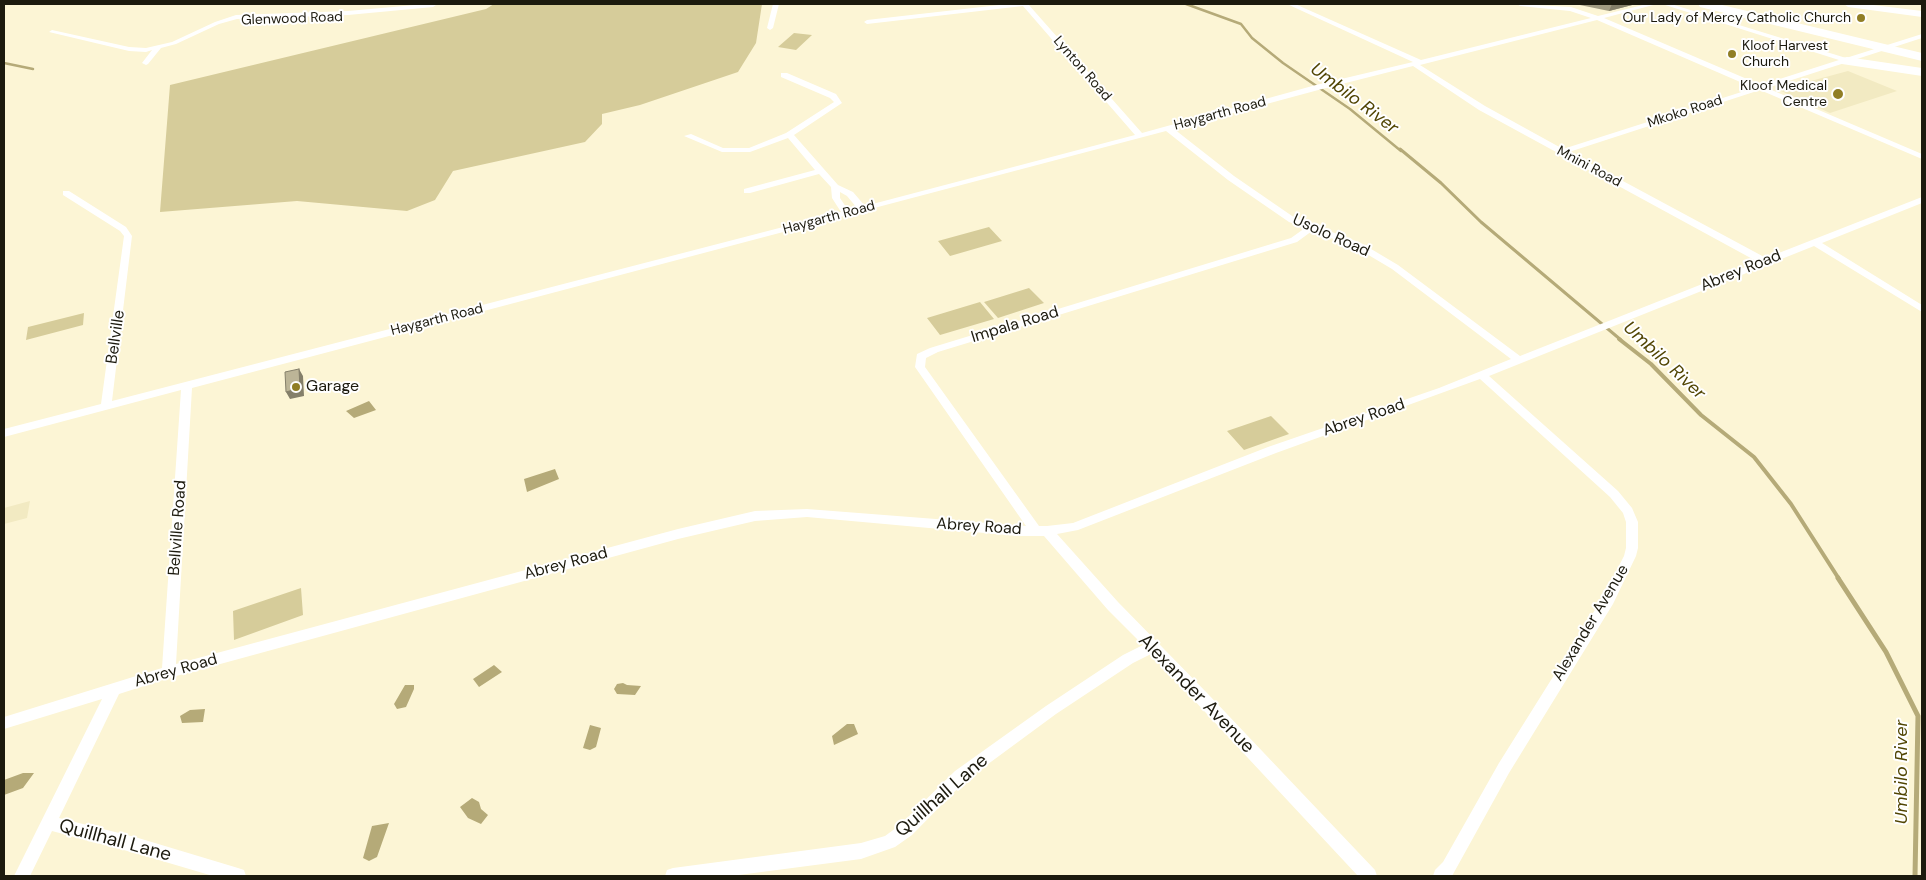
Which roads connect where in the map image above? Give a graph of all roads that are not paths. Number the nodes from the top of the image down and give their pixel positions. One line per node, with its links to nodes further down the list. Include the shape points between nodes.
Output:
1 (776, 4): 16 (street)
2 (1024, 4): 15 (street); 33 (street, Lynton Road)
3 (1290, 4): 26 (street, Mnini Road)
4 (1520, 4): 11 (street)
5 (1654, 4): 12 (street, Haygarth Road)
6 (1665, 4): 20 (street)
7 (1704, 4): 23 (highway)
8 (1724, 4): 21 (highway)
9 (1848, 4): 13 (street)
10 (437, 5): 19 (street, Glenwood Road, via 347,17 239,20 210,26)
11 (1578, 10): 12 (street); 14 (street)
12 (1613, 14): 14 (street, Haygarth Road)
13 (1922, 16)
14 (1599, 18): 26 (street, Haygarth Road); 30 (street)
15 (867, 22)
16 (770, 28)
17 (52, 32): 19 (street, Glenwood Road, via 129,49)
18 (1922, 36): 22 (street, Mkoko Road)
19 (158, 48): 25 (street)
20 (1816, 52): 22 (street); 24 (street)
21 (1922, 52)
22 (1865, 54): 24 (street, Mkoko Road)
23 (1922, 57)
24 (1840, 59): 27 (street, Mkoko Road); 27 (street, Mkoko Road, via 1820,63); 28 (highway)
25 (146, 63)
26 (1419, 64): 31 (street, Haygarth Road); 35 (street, Mnini Road, via 1482,108)
27 (1809, 70): 30 (street, Mkoko Road)
28 (1922, 72)
29 (784, 75): 32 (street, via 838,100 836,105)
30 (1761, 87): 35 (street, Mkoko Road); 36 (street)
31 (1168, 128): 33 (street, Haygarth Road); 44 (street, Usolo Road, via 1231,178 1292,220)
32 (789, 135): 34 (street, via 756,148 733,151); 37 (street)
33 (1139, 135): 42 (street, Haygarth Road)
34 (688, 136)
35 (1561, 152): 46 (street, Mnini Road)
36 (1921, 156)
37 (821, 171): 38 (street); 39 (street)
38 (835, 188): 42 (street, via 850,194); 43 (street, via 836,198)
39 (747, 191)
40 (66, 193): 51 (street, Bellville, via 126,232 129,241)
41 (1922, 200): 45 (street, Abrey Road)
42 (863, 209): 43 (street, Haygarth Road)
43 (846, 214): 50 (street, Haygarth Road)
44 (1310, 228): 48 (street, Usolo Road, via 1358,245 1395,267); 53 (street, Impala Road, via 1294,240 921,356 920,367)
45 (1814, 242): 46 (street, Abrey Road); 47 (street)
46 (1766, 262): 48 (street, Abrey Road)
47 (1922, 309)
48 (1519, 360): 49 (street, Abrey Road)
49 (1482, 375): 53 (street, Abrey Road, via 1272,450 1083,523); 63 (street, Alexander Avenue, via 1614,494 1628,511 1632,522 1632,548 1608,600 1504,768 1449,868)
50 (188, 384): 51 (street, Haygarth Road); 55 (street, Bellville Road)
51 (106, 406): 52 (street, Haygarth Road)
52 (4, 433)
53 (1041, 531): 54 (street, Alexander Avenue); 55 (street, Abrey Road, via 824,514 767,514 678,534)
54 (1153, 648): 61 (street, Quillhall Lane, via 1128,659 968,770 906,830 889,842 861,851); 62 (street, Alexander Avenue)
55 (169, 672): 56 (street, Abrey Road)
56 (114, 689): 57 (street, Abrey Road); 58 (street, Quillhall Lane)
57 (4, 722)
58 (50, 823): 59 (street, Quillhall Lane); 60 (street, Quillhall Lane)
59 (22, 876)
60 (238, 876)
61 (673, 876)
62 (1369, 876)
63 (1441, 876)

